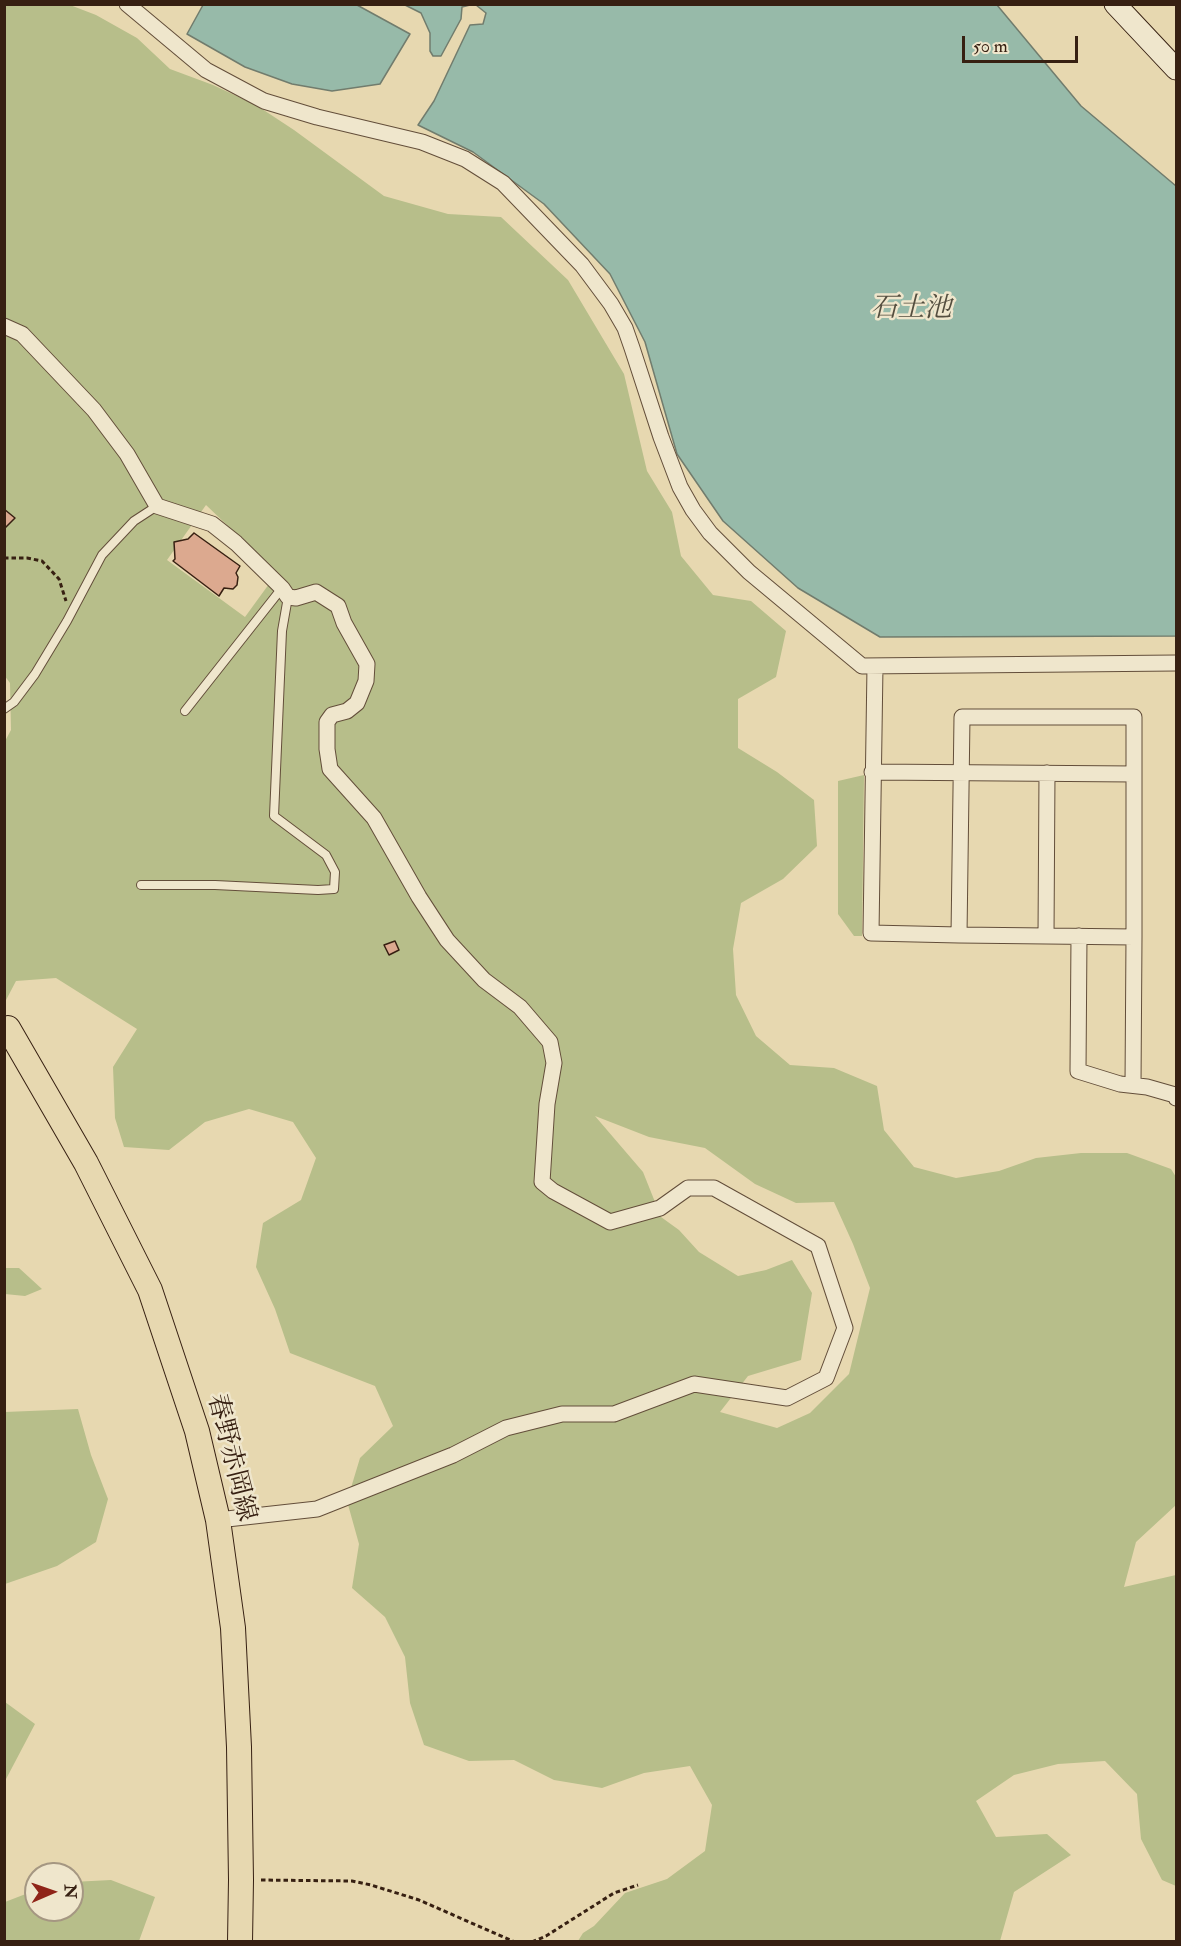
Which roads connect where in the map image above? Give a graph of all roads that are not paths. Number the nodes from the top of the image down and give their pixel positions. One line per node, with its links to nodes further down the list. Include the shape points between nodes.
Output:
1 (127, 4): 8 (street, via 206,70 264,101 422,141 465,159 503,183 582,265 611,304 632,348 680,487 710,533 749,572 862,666)
2 (1115, 4): 3 (street)
3 (1176, 69)
4 (4, 326): 5 (street, via 21,334 94,410 127,454)
5 (157, 506): 6 (street, via 212,524); 9 (lane, via 134,521 102,555 35,674)
6 (285, 593): 10 (lane); 15 (lane, via 274,816 326,855 335,872 334,889); 23 (street, via 296,598 316,592 338,606 367,664 366,681 357,703 332,715 327,722 330,769 374,818 447,940 484,980 520,1008 550,1042 554,1063 542,1182 610,1222 660,1208 688,1188 714,1188 818,1246 845,1328 826,1378 787,1398 694,1384 614,1414 562,1414 506,1428 453,1455 317,1509)
7 (1176, 663): 8 (street)
8 (875, 666): 11 (street)
9 (4, 709)
10 (185, 711)
11 (872, 772): 12 (street); 16 (street, via 871,933)
12 (961, 773): 13 (street); 14 (street, via 962,717 1134,717); 16 (street)
13 (1047, 773): 14 (street); 17 (street)
14 (1134, 774): 19 (street)
15 (141, 885)
16 (959, 935): 17 (street)
17 (1046, 936): 18 (street)
18 (1079, 936): 19 (street); 21 (street, via 1078,1071)
19 (1134, 937): 21 (street)
20 (8, 1028): 23 (main road, 春野赤岡線, via 86,1163 150,1290 197,1431)
21 (1133, 1085): 22 (street)
22 (1176, 1098)
23 (218, 1520): 24 (main road, 春野赤岡線, via 233,1628 239,1747)
24 (240, 1941)

